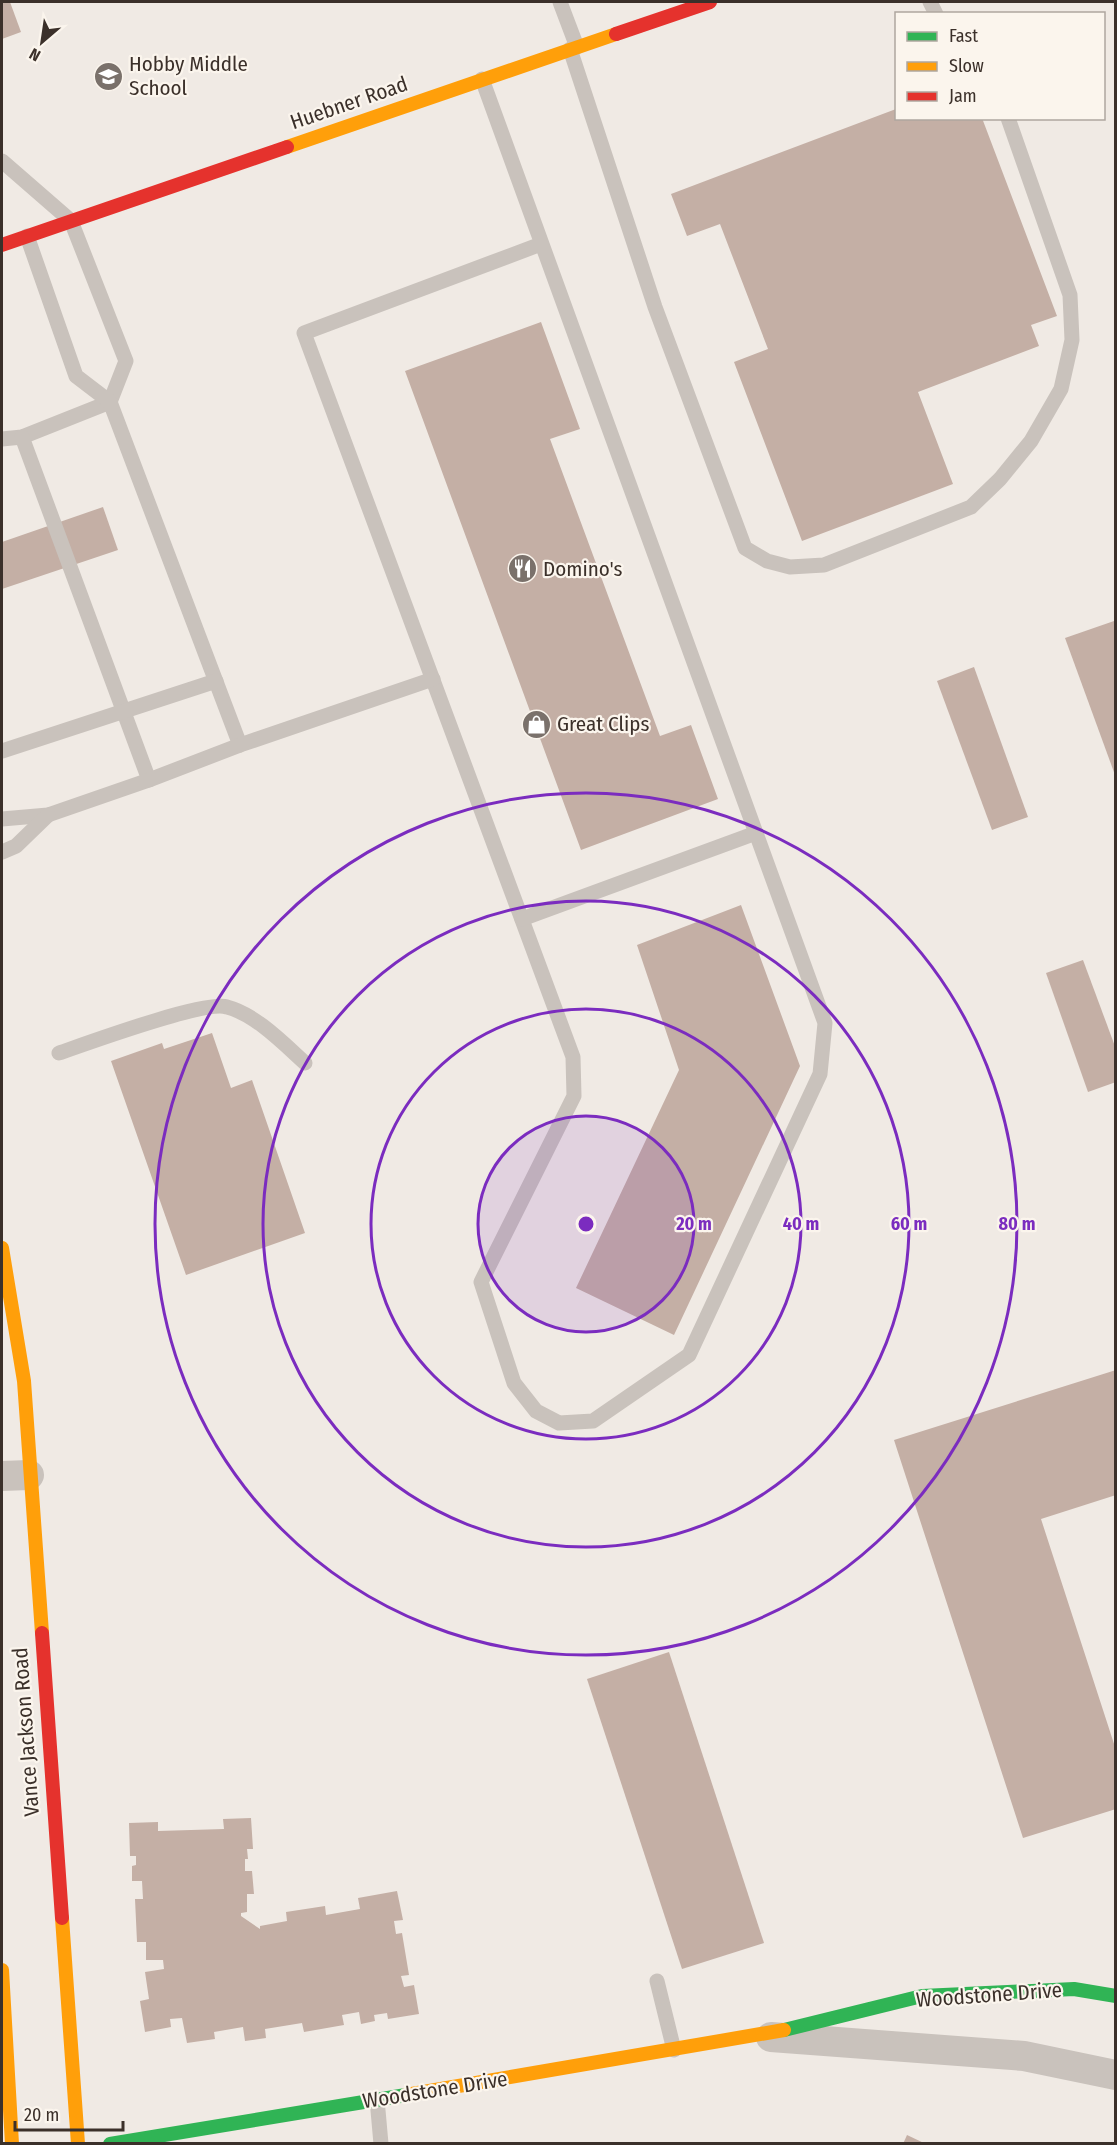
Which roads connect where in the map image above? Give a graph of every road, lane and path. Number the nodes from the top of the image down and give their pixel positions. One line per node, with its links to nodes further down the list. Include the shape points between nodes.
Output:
1 (560, 2): 3 (lane)
2 (710, 2): 3 (main road, Huebner Road)
3 (574, 48): 4 (main road, Huebner Road); 5 (lane, via 655,307 745,548 767,561 790,567 824,565 971,507 1031,441 1061,389 1072,340 1070,294)
4 (482, 79): 7 (main road, Huebner Road); 9 (lane)
5 (1009, 120)
6 (2, 161): 7 (lane)
7 (71, 221): 8 (main road, Huebner Road); 11 (lane, via 126,361)
8 (27, 236): 10 (main road, Huebner Road); 11 (lane, via 76,376)
9 (541, 244): 14 (lane, via 304,333); 22 (lane)
10 (2, 245)
11 (110, 402): 12 (lane); 15 (lane)
12 (22, 437): 13 (lane); 16 (lane)
13 (2, 439)
14 (433, 679): 17 (lane); 24 (lane)
15 (216, 681): 16 (lane); 17 (lane)
16 (124, 711): 18 (lane); 19 (lane)
17 (240, 745): 19 (lane)
18 (2, 751)
19 (149, 780): 20 (lane)
20 (48, 815): 21 (lane); 23 (lane, via 16,846)
21 (2, 819)
22 (756, 834): 24 (lane); 24 (lane, via 825,1023 820,1074 689,1355 593,1421 559,1423 536,1411 514,1383 481,1282 574,1096 573,1057)
23 (2, 852)
24 (522, 920)
25 (59, 1053): 26 (lane, via 196,1009 226,1006 263,1026)
26 (305, 1063)
27 (2, 1248): 28 (main road, Vance Jackson Road, via 24,1381)
28 (15, 1476): 37 (main road, Vance Jackson Road)
29 (2, 1970): 36 (main road)
30 (657, 1981): 33 (lane)
31 (1116, 1996): 32 (main road, Woodstone Drive, via 1074,1989 922,1996)
32 (759, 2036): 33 (main road, Woodstone Drive); 34 (street, Woodstone Drive, via 1024,2056)
33 (674, 2050): 35 (main road, Woodstone Drive)
34 (1116, 2075)
35 (377, 2099): 38 (main road, Woodstone Drive); 39 (lane)
36 (12, 2144)
37 (78, 2144)
38 (110, 2144)
39 (381, 2144)

